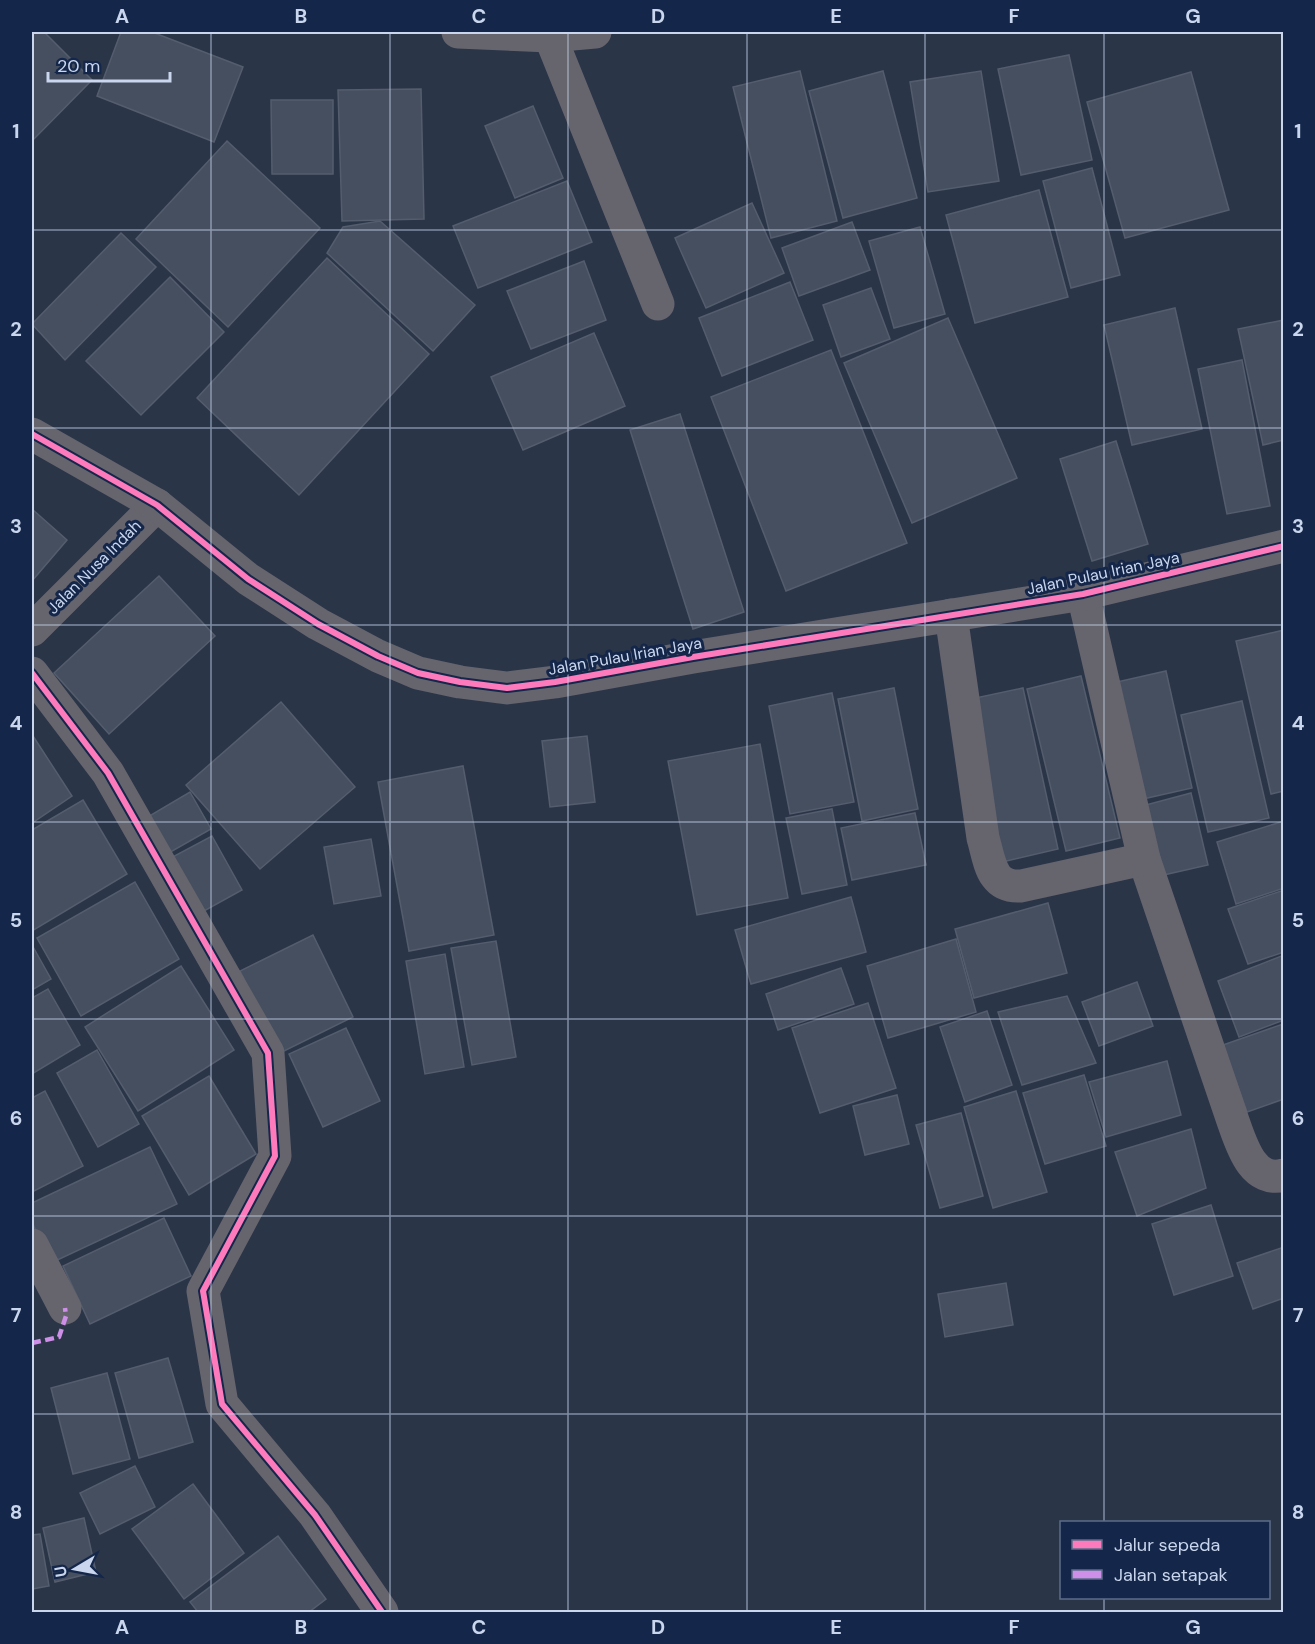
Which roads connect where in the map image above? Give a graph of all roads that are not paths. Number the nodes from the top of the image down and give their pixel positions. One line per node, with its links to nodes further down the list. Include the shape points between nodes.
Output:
1 (458, 32): 3 (street)
2 (594, 32): 3 (street)
3 (550, 36): 4 (street)
4 (658, 304)
5 (32, 434): 6 (street, Jalan Pulau Irian Jaya)
6 (157, 505): 9 (street, Jalan Pulau Irian Jaya, via 248,579 318,624 418,673 460,682 507,688 555,682); 10 (street, Jalan Nusa Indah)
7 (1284, 546): 8 (street, Jalan Pulau Irian Jaya)
8 (1083, 594): 9 (street, Jalan Pulau Irian Jaya); 12 (street)
9 (951, 615): 12 (street, via 983,838 998,880 1008,886 1021,886)
10 (32, 630)
11 (32, 673): 16 (street, via 108,773 268,1053 275,1156 203,1291 222,1404 315,1515)
12 (1144, 859): 13 (street, via 1244,1151 1264,1174 1274,1178)
13 (1284, 1175)
14 (32, 1245): 15 (street)
15 (65, 1308)
16 (382, 1612)

